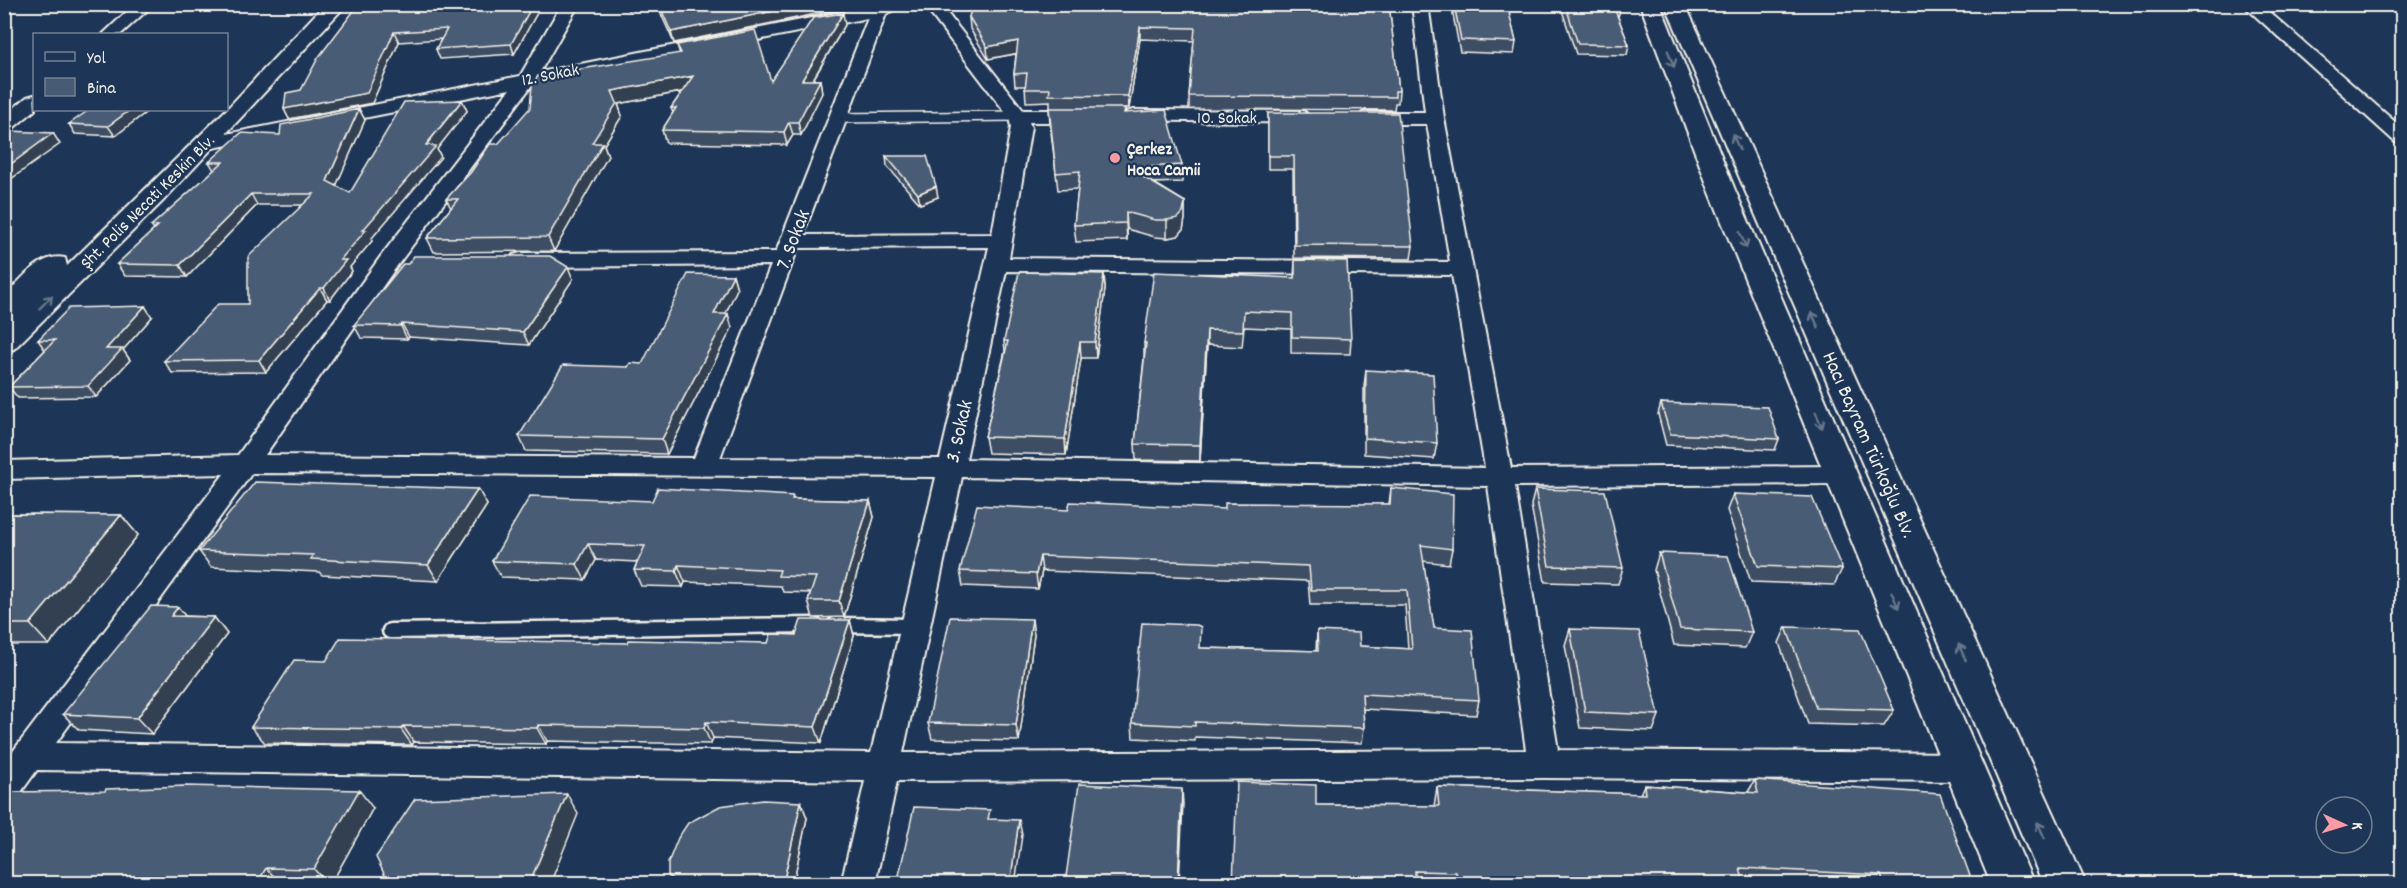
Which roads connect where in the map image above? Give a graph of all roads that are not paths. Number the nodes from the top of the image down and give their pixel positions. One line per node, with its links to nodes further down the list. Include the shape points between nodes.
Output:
1 (146, 4): 11 (street)
2 (318, 4): 13 (street)
3 (337, 4): 23 (street, Şht. Polis Necati Keskin Blv.)
4 (571, 4): 12 (street)
5 (931, 4): 16 (street)
6 (1420, 4): 20 (street)
7 (1650, 4): 34 (street, Hacı Bayram Türkoğlu Blv., one-way to 34, via 1722,190)
8 (1675, 4): 45 (street, Hacı Bayram Türkoğlu Blv., one-way to 8)
9 (2250, 4): 22 (street)
10 (889, 8): 12 (street, 12. Sokak); 18 (street, 7. Sokak)
11 (112, 33)
12 (527, 79): 23 (street, 12. Sokak); 30 (street, via 401,261)
13 (228, 97)
14 (33, 101): 21 (street)
15 (215, 111): 28 (street, Şht. Polis Necati Keskin Blv.)
16 (1018, 116): 17 (street, 10. Sokak); 18 (lane); 25 (street, 3. Sokak, via 1021,128)
17 (1316, 117)
18 (837, 118): 24 (street, 7. Sokak)
19 (1340, 118): 20 (street)
20 (1435, 118): 27 (street)
21 (4, 126)
22 (2403, 138)
23 (203, 144): 29 (street, Şht. Polis Necati Keskin Blv., one-way to 23)
24 (788, 250): 25 (street); 26 (street); 31 (street, 7. Sokak)
25 (999, 252): 27 (street); 32 (street, 3. Sokak)
26 (497, 260)
27 (1460, 269): 35 (street)
28 (4, 312)
29 (4, 343)
30 (245, 464): 31 (street); 33 (street); 38 (street)
31 (704, 466): 32 (street)
32 (949, 468): 35 (street); 36 (street, 3. Sokak)
33 (4, 470)
34 (1843, 476): 35 (street); 41 (street, Hacı Bayram Türkoğlu Blv., one-way to 41)
35 (1500, 477): 39 (street)
36 (915, 626): 37 (lane); 40 (street, 3. Sokak)
37 (390, 631)
38 (29, 756): 40 (street); 42 (street)
39 (1544, 764): 40 (street); 41 (street)
40 (884, 767): 43 (street, 3. Sokak)
41 (1965, 767): 44 (street, Hacı Bayram Türkoğlu Blv.)
42 (4, 789)
43 (858, 884)
44 (2013, 884)
45 (2065, 884)

